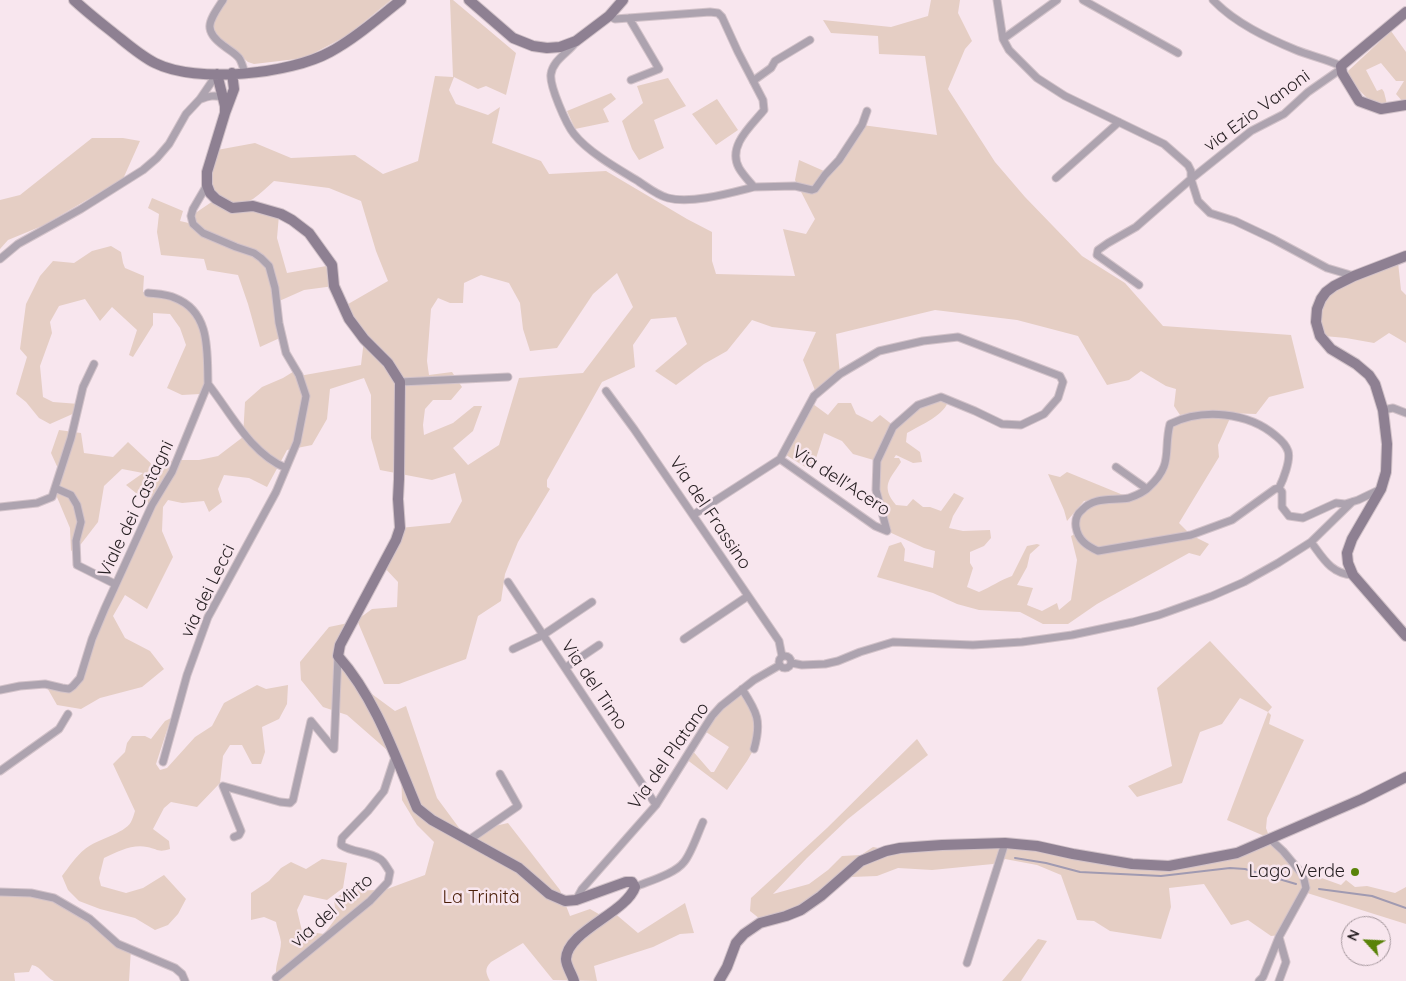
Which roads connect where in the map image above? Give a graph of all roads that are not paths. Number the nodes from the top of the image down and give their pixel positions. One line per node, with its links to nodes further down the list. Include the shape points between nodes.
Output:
1 (74, 0): 21 (street, via 156,64 179,71)
2 (223, 0): 20 (street, via 209,29 215,40 240,60)
3 (401, 0): 18 (street, via 331,52 315,60)
4 (469, 0): 15 (street, via 513,38 533,46 560,47)
5 (623, 0): 11 (street)
6 (996, 0): 13 (street)
7 (1057, 0): 13 (street)
8 (1083, 0): 16 (street)
9 (1213, 0): 17 (street, via 1252,30)
10 (1406, 12): 17 (street)
11 (610, 16): 12 (street, via 614,19); 15 (street)
12 (629, 18): 22 (street, via 659,69); 23 (street, via 718,13)
13 (1003, 38): 30 (street, via 1009,50 1036,78)
14 (810, 40): 23 (street, via 775,60 771,68)
15 (576, 41): 34 (street, via 554,64 551,75 552,86 569,127 585,145 619,170 667,198 716,196)
16 (1178, 53)
17 (1341, 67): 27 (street, via 1359,101 1381,109); 32 (street, via Ezio Vanoni, via 1284,114 1251,131)
18 (260, 72): 20 (street); 24 (street)
19 (232, 73): 20 (street); 21 (street); 24 (street)
20 (245, 73)
21 (217, 74): 25 (street); 26 (street)
22 (631, 80)
23 (753, 81): 34 (street, via 764,110 742,137 735,153 739,168)
24 (233, 91): 25 (street); 29 (street)
25 (222, 97): 26 (street, via 214,95); 29 (street)
26 (200, 99): 36 (street, via 186,114 169,144 143,170 18,244)
27 (1406, 105)
28 (867, 111): 34 (street, via 840,160 816,189)
29 (225, 113): 33 (street)
30 (1119, 122): 31 (street); 32 (street, via 1164,144 1188,165)
31 (1056, 178)
32 (1191, 179): 37 (street, via 1198,201 1210,213 1235,221 1327,268); 38 (street, via Ezio Vanoni, via 1136,227 1098,250 1097,255)
33 (207, 185): 42 (street, via 216,199 232,208 253,206 280,214 309,234 332,265 334,286 349,319 364,340 388,363); 48 (street, via 193,209 193,224 203,233 254,253 269,266 286,353 299,375 306,396 297,442)
34 (754, 187)
35 (1406, 256): 37 (street)
36 (0, 259)
37 (1354, 276): 45 (street, via 1326,292 1318,304 1316,322 1320,336 1331,350 1369,375)
38 (1139, 285)
39 (148, 293): 43 (street, via 174,297 188,304 198,316 207,344)
40 (94, 364): 50 (street, via 83,387)
41 (508, 378): 42 (street)
42 (400, 382): 68 (street, via 400,528 340,645)
43 (208, 384): 48 (street, via 254,446); 60 (street, Viale dei Castagni, via 172,472 152,505)
44 (606, 391): 56 (street, Via del Frassino)
45 (1383, 410): 46 (street, via 1393,408); 52 (street, via 1387,455)
46 (1406, 413)
47 (780, 459): 47 (street, Via dell'Acero, via 887,531 876,490 877,461 893,427 918,405 941,397 1002,424 1021,425 1044,414 1058,398 1063,382 1060,376 958,337 879,351 840,374 814,396); 56 (street, Via dell'Acero)
48 (286, 468): 78 (street, via dei Lecci, via 208,617 187,675)
49 (1116, 468): 53 (street)
50 (55, 488): 55 (street, via 52,497 37,503); 60 (street, via 71,495 81,522 76,541 77,565)
51 (1279, 488): 53 (street, via 1287,465 1288,452 1283,442 1266,427 1251,421 1201,414 1170,424 1166,460 1160,475); 53 (street, via 1232,520 1191,535 1098,551 1085,545 1077,533 1075,522 1086,505 1097,500 1130,498); 54 (street, via 1282,507 1290,516 1303,518 1336,503)
52 (1381, 488): 54 (street); 58 (street, via 1352,538 1347,553)
53 (1147, 489)
54 (1352, 502): 57 (street)
55 (0, 507)
56 (692, 515): 61 (street, Via del Frassino)
57 (1311, 542): 58 (street, via 1338,572); 70 (street, via 1244,582 1133,622 1022,642 973,645 893,642 824,664)
58 (1353, 575): 64 (street)
59 (508, 582): 63 (street, Via del Timo)
60 (116, 584): 74 (street, Viale dei Castagni, via 92,639 80,678 73,686 69,689 45,684)
61 (748, 596): 65 (street); 69 (street, Via del Frassino, via 779,641)
62 (592, 602): 63 (street)
63 (543, 635): 67 (street); 72 (street, Via del Timo)
64 (1406, 636)
65 (684, 639)
66 (599, 645): 72 (street)
67 (513, 649)
68 (338, 656): 77 (street, via 370,700); 84 (street, via 334,749 311,721 290,803 223,786 241,831)
69 (782, 656): 70 (street, via 790,657); 71 (street)
70 (792, 663): 71 (street, via 786,668)
71 (780, 665): 73 (street, Via del Platano)
72 (565, 668): 82 (street, Via del Timo)
73 (742, 689): 76 (street, via 758,719); 82 (street, Via del Platano, via 712,716)
74 (0, 690)
75 (68, 714): 79 (street, via 59,729)
76 (754, 749)
77 (395, 757): 86 (street, via 417,808); 93 (street, via del Mirto, via 384,792 342,838 341,845 382,859 390,872 388,882 370,901)
78 (163, 762)
79 (0, 771)
80 (500, 774): 86 (street, via 518,806)
81 (1406, 778): 85 (street)
82 (656, 805): 90 (street, Via del Platano)
83 (703, 822): 88 (street, via 684,862)
84 (234, 837)
85 (1270, 839): 87 (street, via 1236,853 1169,866 1132,864); 91 (street, via 1303,875 1306,888)
86 (469, 840): 90 (street, via 519,868 564,902)
87 (1005, 843): 92 (street); 96 (street, via 900,848 860,860 801,910 760,923 744,934 736,943)
88 (635, 886): 90 (street, via 626,882); 95 (street, via 630,897 578,938 568,950 566,962)
89 (0, 892): 94 (street, via 54,898 90,919 118,944 175,968)
90 (576, 900)
91 (1279, 937): 97 (street); 98 (street, via 1286,962)
92 (967, 963)
93 (276, 978)
94 (185, 981)
95 (574, 981)
96 (718, 981)
97 (1259, 981)
98 (1279, 981)

